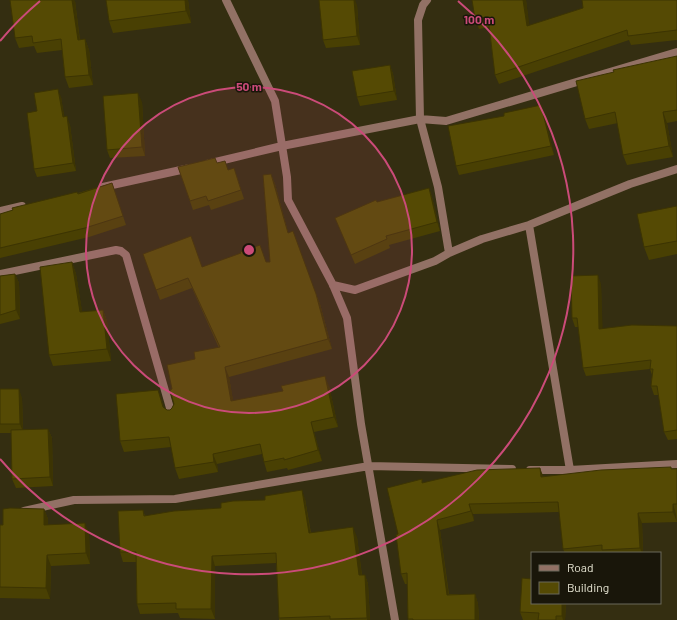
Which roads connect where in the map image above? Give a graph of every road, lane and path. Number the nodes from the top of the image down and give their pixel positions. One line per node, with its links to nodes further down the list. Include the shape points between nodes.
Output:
1 (226, 0): 5 (street, via 275,101)
2 (427, 0): 4 (street, via 418,20)
3 (677, 52): 4 (street, via 446,121)
4 (420, 119): 5 (street); 11 (street, via 438,187)
5 (282, 146): 7 (street); 13 (street, via 288,177 288,200)
6 (677, 170): 10 (street, via 630,184)
7 (98, 189)
8 (30, 204): 9 (street)
9 (0, 211)
10 (529, 225): 11 (street, via 482,239); 17 (street)
11 (449, 253): 13 (street, via 435,261 355,290)
12 (0, 274): 14 (street, via 116,250 123,252 126,255)
13 (333, 285): 16 (street, via 347,318)
14 (172, 415)
15 (677, 464): 17 (street)
16 (369, 466): 17 (street); 18 (street, via 175,499 74,500); 19 (street)
17 (570, 470)
18 (15, 513)
19 (395, 620)

